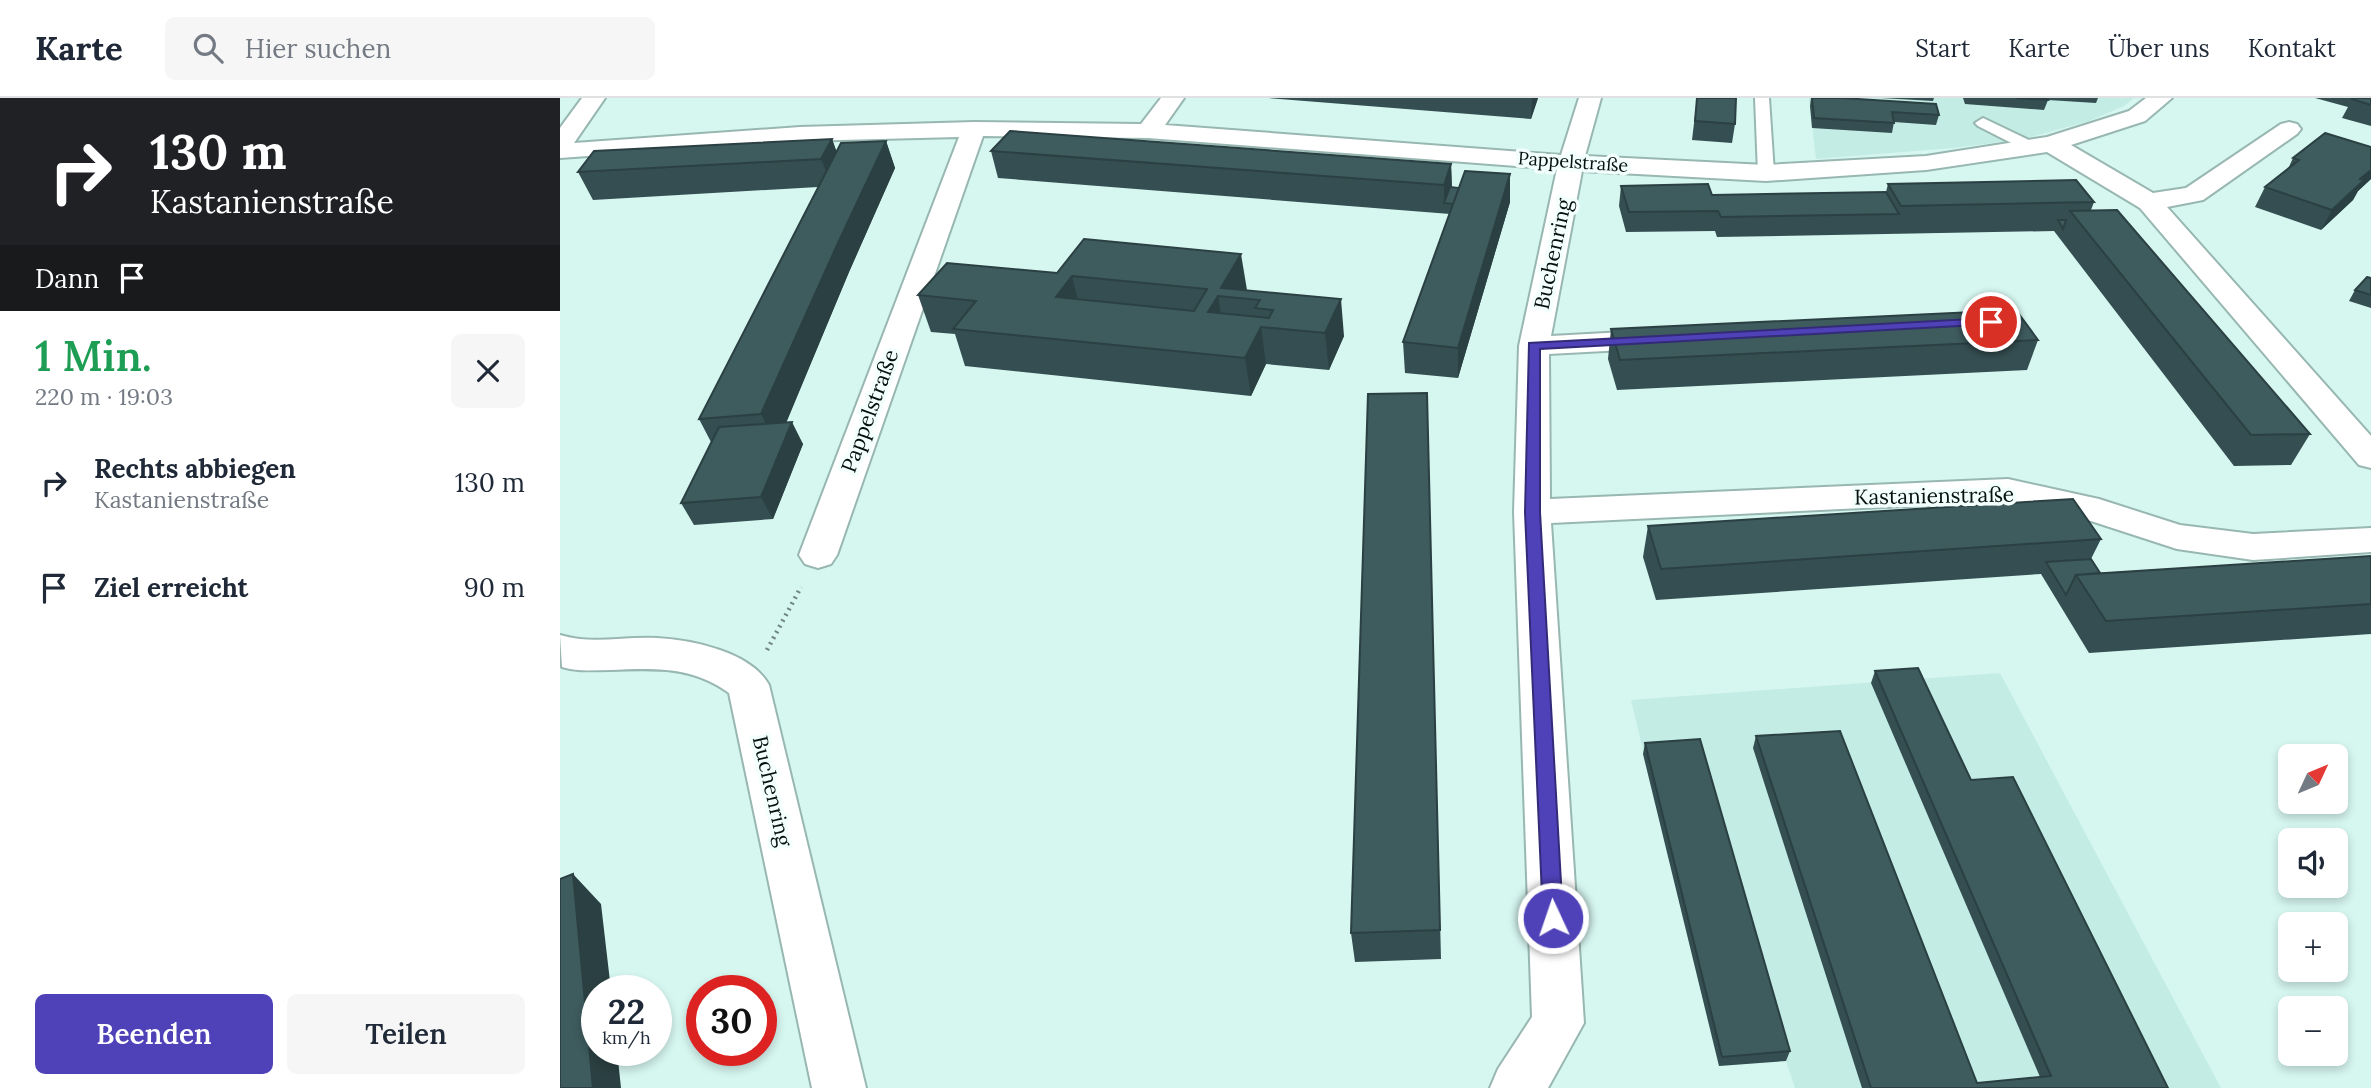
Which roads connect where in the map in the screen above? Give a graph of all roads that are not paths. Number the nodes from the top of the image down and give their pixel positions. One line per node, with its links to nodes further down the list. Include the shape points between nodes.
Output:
1 (594, 98): 10 (street)
2 (1174, 98): 9 (street)
3 (1585, 98): 13 (street, Buchenring)
4 (1762, 98): 14 (lane)
5 (2161, 98): 11 (street, Pappelstraße, via 2137,116)
6 (1983, 123): 11 (lane)
7 (974, 129): 9 (street, Pappelstraße); 12 (street, Pappelstraße, via 800,134); 21 (street, Pappelstraße)
8 (2289, 129): 15 (street, via 2194,194)
9 (1148, 131): 13 (street, Pappelstraße)
10 (560, 145)
11 (2041, 146): 14 (street, Pappelstraße, via 1926,163); 15 (street)
12 (560, 150)
13 (1571, 163): 14 (street, Pappelstraße); 17 (street, Buchenring)
14 (1766, 173)
15 (2149, 202): 18 (street)
16 (1686, 338): 17 (street)
17 (1534, 346): 19 (street, Buchenring)
18 (2364, 443)
19 (1532, 512): 20 (street, Kastanienstraße, via 2008,490 2099,511 2177,537 2253,547); 24 (street, Buchenring, via 1558,1023)
20 (2371, 540)
21 (818, 555)
22 (560, 650): 23 (street, Buchenring, via 576,656 657,653 722,666 748,685)
23 (839, 1088)
24 (1517, 1088)

